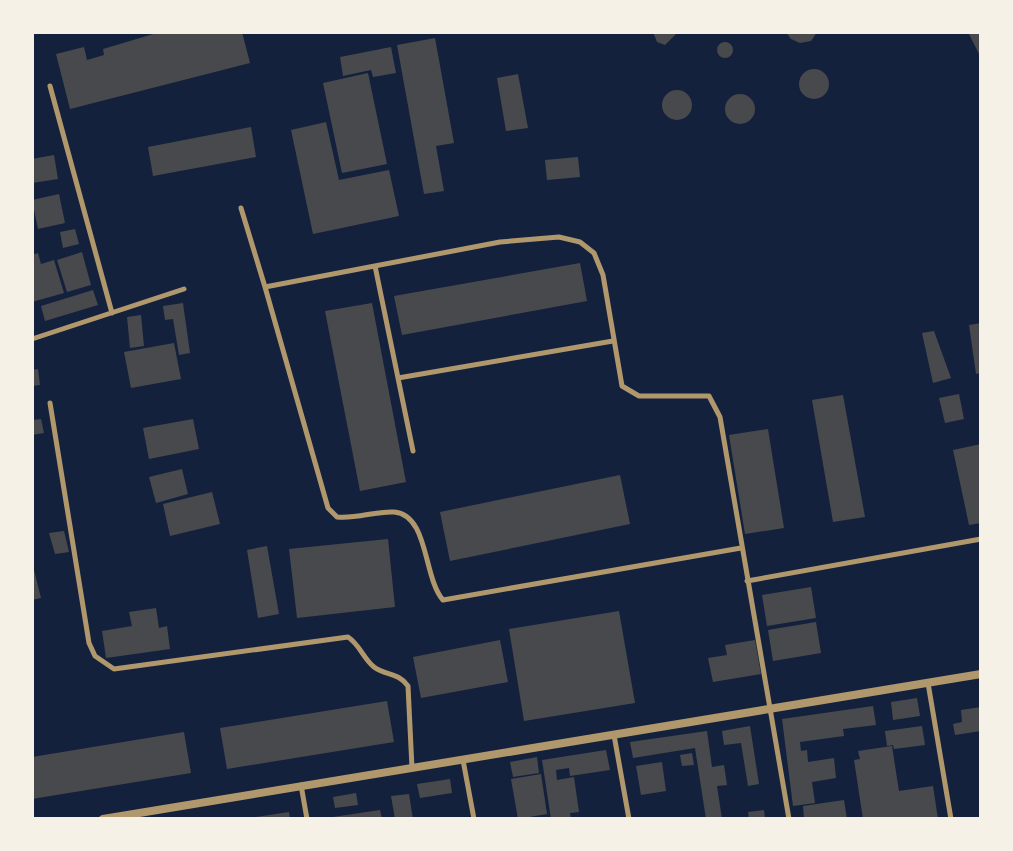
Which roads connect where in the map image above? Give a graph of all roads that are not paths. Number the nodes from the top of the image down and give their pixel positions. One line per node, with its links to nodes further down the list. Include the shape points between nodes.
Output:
1 (50, 86): 6 (lane)
2 (241, 208): 4 (lane)
3 (375, 266): 4 (lane); 8 (lane, via 500,242 559,237 580,242 594,253 603,275); 9 (lane)
4 (265, 287): 13 (lane, via 328,508 337,517 406,515 421,536 432,586 443,600)
5 (184, 289): 6 (lane)
6 (112, 313): 7 (lane)
7 (32, 339)
8 (613, 341): 9 (lane); 13 (lane, via 618,375 628,393 699,393 716,405)
9 (398, 378): 11 (lane)
10 (50, 403): 20 (lane, via 89,643 103,664 114,669 348,637 379,671 395,673 408,686)
11 (413, 451)
12 (981, 539): 14 (lane)
13 (741, 548): 14 (lane)
14 (747, 581): 17 (lane)
15 (981, 674): 16 (street)
16 (928, 683): 17 (street); 28 (lane)
17 (770, 707): 18 (street); 27 (lane)
18 (614, 734): 19 (street); 26 (lane)
19 (463, 760): 20 (street); 25 (lane)
20 (412, 769): 21 (street)
21 (301, 784): 22 (street); 24 (lane)
22 (133, 816): 23 (street)
23 (103, 819)
24 (307, 819)
25 (474, 819)
26 (629, 819)
27 (789, 819)
28 (951, 819)

